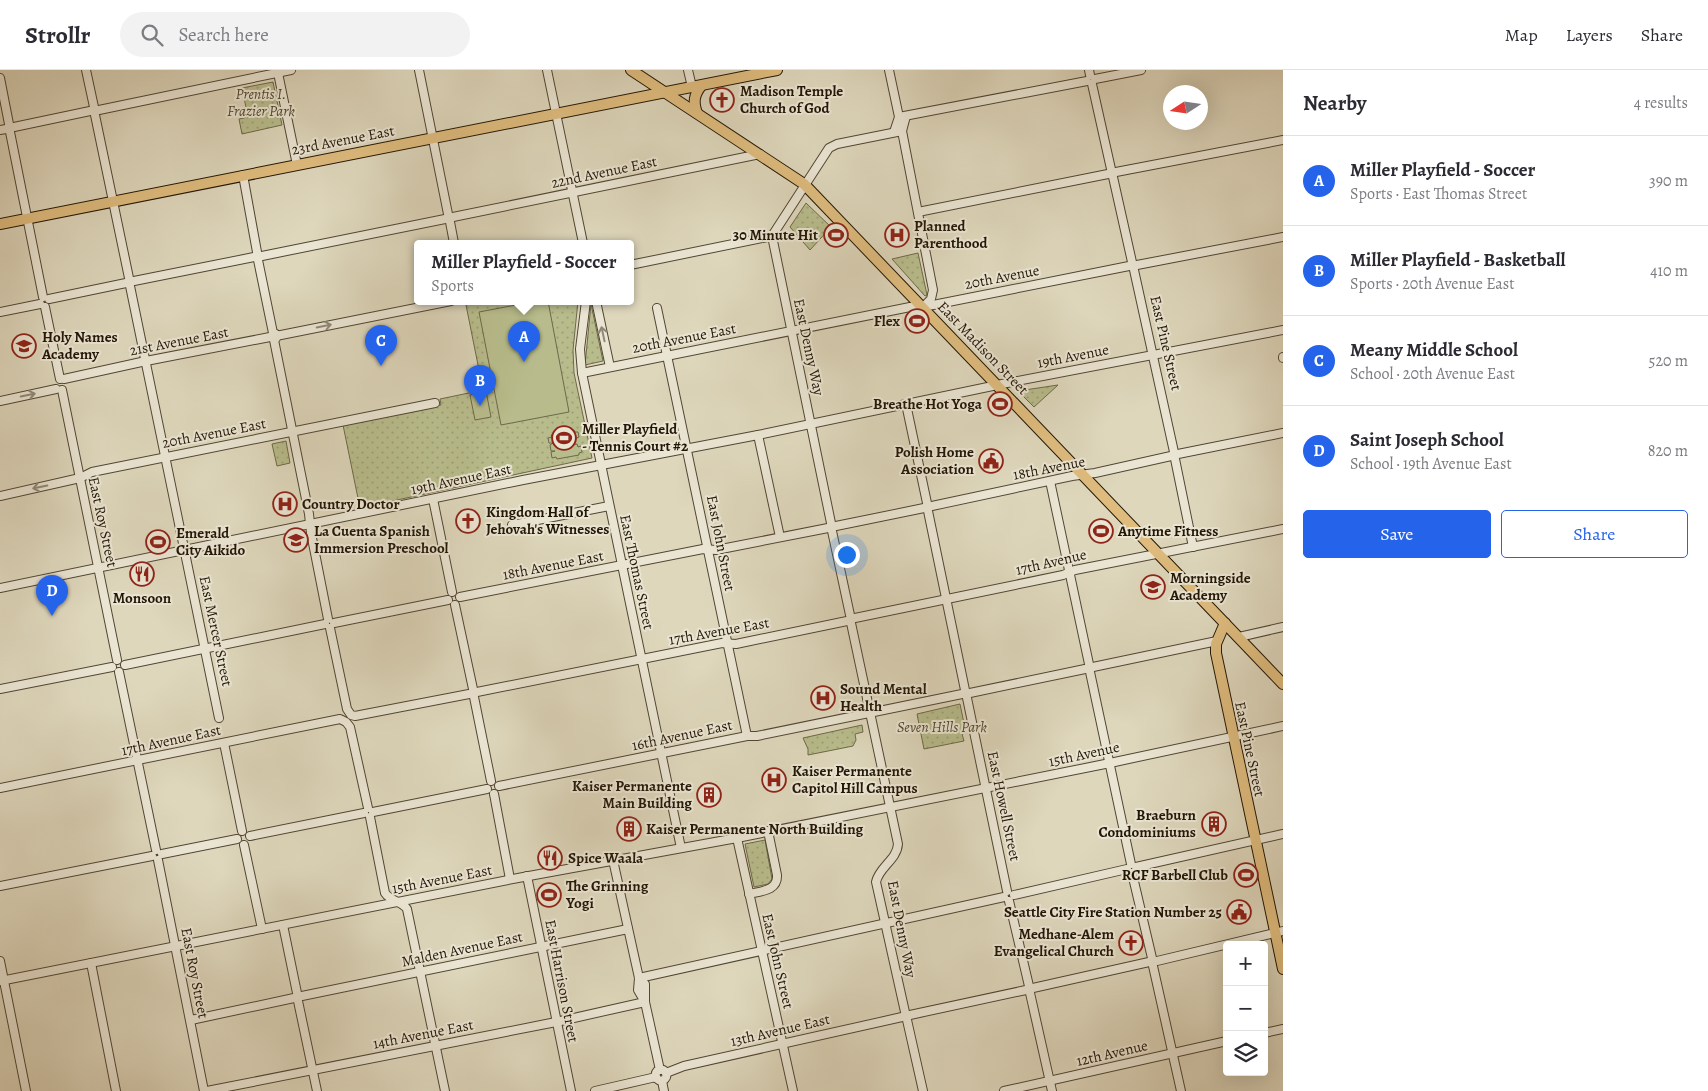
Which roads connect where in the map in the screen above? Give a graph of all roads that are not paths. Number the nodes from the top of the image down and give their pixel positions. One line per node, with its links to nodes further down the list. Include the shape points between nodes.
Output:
1 (86, 70): 15 (street, East Mercer Street)
2 (291, 70): 10 (street)
3 (419, 70): 21 (street)
4 (547, 70): 17 (street)
5 (631, 70): 14 (main road, East Madison Street)
6 (688, 70): 13 (street)
7 (777, 70): 13 (main road, 23rd Avenue East)
8 (889, 70): 18 (street)
9 (1141, 70): 12 (street)
10 (278, 73): 15 (street); 24 (street)
11 (0, 78): 19 (street)
12 (1090, 78): 18 (street); 25 (street, East Pine Street)
13 (696, 86): 14 (main road, 23rd Avenue East); 16 (main road, via 694,101)
14 (665, 92): 16 (main road, East Madison Street); 17 (main road, 23rd Avenue East)
15 (95, 111): 19 (street); 29 (street, East Mercer Street)
16 (697, 113): 23 (main road, East Madison Street)
17 (556, 114): 21 (main road, 23rd Avenue East); 28 (street)
18 (902, 116): 20 (street)
19 (8, 129): 32 (street)
20 (898, 132): 27 (street, via 829,148); 30 (street)
21 (433, 138): 24 (main road, 23rd Avenue East); 31 (street)
22 (1283, 140): 25 (street)
23 (760, 154): 27 (main road, East Madison Street); 28 (street, 22nd Avenue East)
24 (297, 165): 26 (main road, 23rd Avenue East)
25 (1112, 173): 30 (street); 40 (street, East Pine Street)
26 (243, 175): 29 (main road, 23rd Avenue East); 38 (street)
27 (804, 184): 34 (street); 50 (main road, East Madison Street)
28 (572, 192): 31 (street, 22nd Avenue East); 37 (street)
29 (113, 202): 32 (main road, 23rd Avenue East); 42 (street, East Mercer Street)
30 (918, 212): 41 (street)
31 (449, 218): 36 (street); 38 (street, 22nd Avenue East)
32 (28, 219): 33 (main road, 23rd Avenue East); 45 (street)
33 (0, 224)
34 (772, 236): 39 (street); 54 (street, East Denny Way)
35 (1283, 237): 40 (street, 20th Avenue)
36 (453, 240)
37 (582, 240)
38 (258, 256): 42 (street, 22nd Avenue East); 55 (street)
39 (634, 264)
40 (1133, 266): 44 (street, 20th Avenue); 56 (street, East Pine Street)
41 (932, 280): 43 (street); 50 (street, via 933,296)
42 (130, 282): 45 (street, 22nd Avenue East); 58 (street, East Mercer Street)
43 (938, 295): 44 (street); 46 (street)
44 (952, 301): 46 (street, 20th Avenue)
45 (44, 302): 52 (street, 22nd Avenue East); 61 (street)
46 (934, 304): 50 (street, 20th Avenue)
47 (431, 305): 55 (street, 21st Avenue East, one-way to 47)
48 (586, 305): 60 (street, East Thomas Street, via 580,350)
49 (597, 305): 59 (street, one-way to 49)
50 (923, 307): 54 (street, 20th Avenue); 62 (main road, East Madison Street)
51 (657, 308): 57 (street, East John Street)
52 (0, 312)
53 (1283, 330): 56 (street, 19th Avenue)
54 (791, 331): 57 (street, 20th Avenue East); 67 (street, East Denny Way)
55 (273, 337): 58 (street, 21st Avenue East); 68 (street)
56 (1153, 355): 62 (street, 19th Avenue); 72 (street, East Pine Street)
57 (667, 356): 59 (street, 20th Avenue East); 71 (street, East John Street)
58 (146, 361): 61 (street, 21st Avenue East); 73 (street, East Mercer Street)
59 (610, 367): 60 (street, 20th Avenue East)
60 (582, 373): 74 (street, East Thomas Street)
61 (62, 379): 63 (street, via 66,385)
62 (997, 385): 66 (street, 19th Avenue); 75 (main road, East Madison Street)
63 (59, 389): 64 (street, one-way to 63); 76 (street, East Roy Street)
64 (0, 401)
65 (435, 403): 68 (street, 20th Avenue East)
66 (906, 404): 67 (street, 19th Avenue); 81 (street, East Howell Street)
67 (811, 424): 70 (street, 19th Avenue East); 84 (street, East Denny Way)
68 (293, 431): 73 (street, 20th Avenue East); 82 (street)
69 (1283, 432): 72 (street, 18th Avenue)
70 (758, 435): 71 (street, 19th Avenue East); 86 (street)
71 (688, 449): 74 (street, 19th Avenue East); 88 (street, East John Street)
72 (1174, 455): 75 (street, 18th Avenue); 87 (street, East Pine Street)
73 (165, 456): 76 (street, 20th Avenue East, via 92,472); 89 (street, East Mercer Street)
74 (602, 465): 79 (street, 19th Avenue East); 80 (street, East Thomas Street)
75 (1084, 475): 77 (street, 18th Avenue); 90 (main road, East Madison Street)
76 (80, 478): 78 (street, 20th Avenue East, one-way to 78); 92 (street, East Roy Street)
77 (1050, 481): 81 (street, 18th Avenue); 93 (street)
78 (0, 496)
79 (433, 498): 82 (street, 19th Avenue East); 95 (street)
80 (609, 506): 83 (street); 91 (street, East Thomas Street)
81 (928, 507): 84 (street, 18th Avenue); 97 (street, East Howell Street)
82 (310, 524): 89 (street, 19th Avenue East); 102 (street)
83 (512, 525)
84 (832, 527): 86 (street, 18th Avenue East); 100 (street, East Denny Way)
85 (1283, 529): 87 (street, 17th Avenue)
86 (780, 537): 88 (street, 18th Avenue East)
87 (1193, 547): 90 (street, 17th Avenue)
88 (708, 549): 91 (street, 18th Avenue East); 106 (street, East John Street)
89 (184, 550): 92 (street, 19th Avenue East); 107 (street, East Mercer Street)
90 (1160, 554): 93 (street, 17th Avenue); 101 (main road, East Madison Street)
91 (622, 565): 96 (street, 18th Avenue East); 108 (street, East Thomas Street)
92 (98, 568): 94 (street, 19th Avenue East); 109 (street, East Roy Street)
93 (1069, 572): 97 (street, 17th Avenue); 112 (street)
94 (0, 588)
95 (452, 592): 96 (street); 98 (street)
96 (460, 597): 99 (street)
97 (946, 599): 100 (street, 17th Avenue); 117 (street, East Howell Street)
98 (448, 600): 99 (street); 102 (street)
99 (455, 605): 116 (street)
100 (851, 619): 106 (street, 17th Avenue East, via 736,644); 118 (street, East Denny Way)
101 (1225, 623): 104 (main road, East Madison Street); 105 (main road, East Pine Street)
102 (329, 624): 107 (street); 120 (street)
103 (1283, 627): 104 (street)
104 (1239, 637): 114 (main road, East Madison Street)
105 (1217, 641): 112 (street, 16th Avenue East); 123 (main road, East Pine Street, via 1216,653)
106 (728, 643): 108 (street, 17th Avenue East); 122 (street, East John Street)
107 (205, 648): 110 (street); 119 (street, East Mercer Street)
108 (641, 659): 116 (street, 17th Avenue East); 125 (street, East Thomas Street)
109 (117, 660): 110 (street, via 122,660); 111 (street)
110 (125, 665): 113 (street)
111 (112, 667): 113 (street, via 115,672); 115 (street)
112 (1089, 668): 117 (street, 16th Avenue East); 127 (street)
113 (120, 672): 126 (street, East Roy Street)
114 (1283, 684)
115 (0, 689)
116 (473, 693): 120 (street, 17th Avenue East); 128 (street)
117 (966, 694): 118 (street, 16th Avenue East); 131 (street, East Howell Street)
118 (870, 713): 122 (street, 16th Avenue East); 134 (street, East Denny Way)
119 (220, 718)
120 (348, 718): 124 (street, 17th Avenue East); 135 (street)
121 (1283, 726): 123 (street, 15th Avenue)
122 (747, 736): 125 (street, 16th Avenue East)
123 (1232, 736): 127 (street, 15th Avenue); 142 (main road, East Pine Street)
124 (224, 743): 126 (street, 17th Avenue East); 136 (street)
125 (661, 754): 129 (street, 16th Avenue East); 144 (street, East Thomas Street)
126 (138, 761): 130 (street, 17th Avenue East); 145 (street, East Roy Street)
127 (1110, 763): 131 (street, 15th Avenue); 147 (street)
128 (491, 781): 129 (street); 132 (street)
129 (499, 786): 133 (street)
130 (0, 788)
131 (986, 788): 134 (street, 15th Avenue); 152 (street, East Howell Street)
132 (486, 789): 133 (street); 135 (street)
133 (494, 794): 149 (street)
134 (890, 806): 137 (street, 15th Avenue East); 154 (street, East Denny Way, via 897,850 876,880)
135 (369, 813): 139 (street); 153 (street, via 385,893)
136 (242, 831): 139 (street); 141 (street)
137 (768, 831): 140 (street, 15th Avenue East); 151 (street, via 777,881 771,888)
138 (1283, 834): 142 (street)
139 (250, 836): 143 (street)
140 (737, 838): 144 (street, 15th Avenue East); 151 (street, East John Street)
141 (237, 839): 143 (street); 145 (street)
142 (1254, 840): 147 (street); 158 (main road, East Pine Street)
143 (244, 845): 156 (street)
144 (681, 848): 146 (street, 15th Avenue East)
145 (157, 855): 150 (street); 159 (street, East Roy Street)
146 (613, 860): 148 (street, 15th Avenue East); 157 (street)
147 (1132, 868): 152 (street); 163 (street)
148 (527, 876): 149 (street, 15th Avenue East); 160 (street, East Harrison Street)
149 (510, 879): 153 (street, 15th Avenue East)
150 (0, 886)
151 (749, 894): 161 (street, East John Street)
152 (1009, 896): 154 (street); 169 (street, East Howell Street)
153 (396, 902): 155 (street, 15th Avenue East); 166 (street, via 404,905 406,910)
154 (885, 923): 161 (street); 172 (street, East Denny Way)
155 (283, 925): 156 (street, 15th Avenue East); 170 (street)
156 (262, 929): 159 (street, 15th Avenue East)
157 (628, 929): 160 (street, Malden Avenue East); 167 (street)
158 (1279, 932): 163 (street, 13th Avenue East); 165 (main road, East Pine Street)
159 (176, 946): 164 (street, 15th Avenue East); 173 (street, East Roy Street)
160 (541, 946): 166 (street, Malden Avenue East); 174 (street, East Harrison Street)
161 (762, 950): 167 (street); 178 (street, East John Street)
162 (0, 960): 168 (street)
163 (1153, 962): 169 (street, 13th Avenue East); 180 (street)
164 (91, 963): 168 (street, 15th Avenue East); 185 (street)
165 (1283, 969)
166 (419, 972): 170 (street, Malden Avenue East); 179 (street)
167 (639, 978): 171 (street, via 645,984)
168 (2, 981): 184 (street)
169 (1029, 989): 172 (street, 13th Avenue East); 183 (street, East Howell Street)
170 (298, 997): 173 (street, Malden Avenue East); 181 (street)
171 (644, 1002): 174 (street, 14th Avenue East); 182 (street)
172 (906, 1016): 178 (street, 13th Avenue East); 193 (street, East Denny Way)
173 (190, 1020): 186 (street, East Roy Street)
174 (556, 1022): 179 (street, 14th Avenue East); 189 (street, East Harrison Street)
175 (1283, 1029): 176 (street)
176 (1268, 1032)
177 (1223, 1043): 180 (street, 12th Avenue)
178 (783, 1044): 182 (street, 13th Avenue East, via 684,1066); 192 (street, East John Street)
179 (435, 1046): 181 (street, 14th Avenue East); 188 (street)
180 (1173, 1054): 183 (street, 12th Avenue); 196 (street)
181 (312, 1070): 186 (street, 14th Avenue East); 187 (street)
182 (661, 1075): 190 (street, 13th Avenue East); 191 (street)
183 (1049, 1081): 194 (street, 12th Avenue); 195 (street, East Howell Street)
184 (26, 1091)
185 (116, 1091)
186 (206, 1091)
187 (316, 1091)
188 (444, 1091)
189 (571, 1091)
190 (595, 1091)
191 (664, 1091)
192 (793, 1091)
193 (923, 1091)
194 (1004, 1091)
195 (1052, 1091)
196 (1181, 1091)

